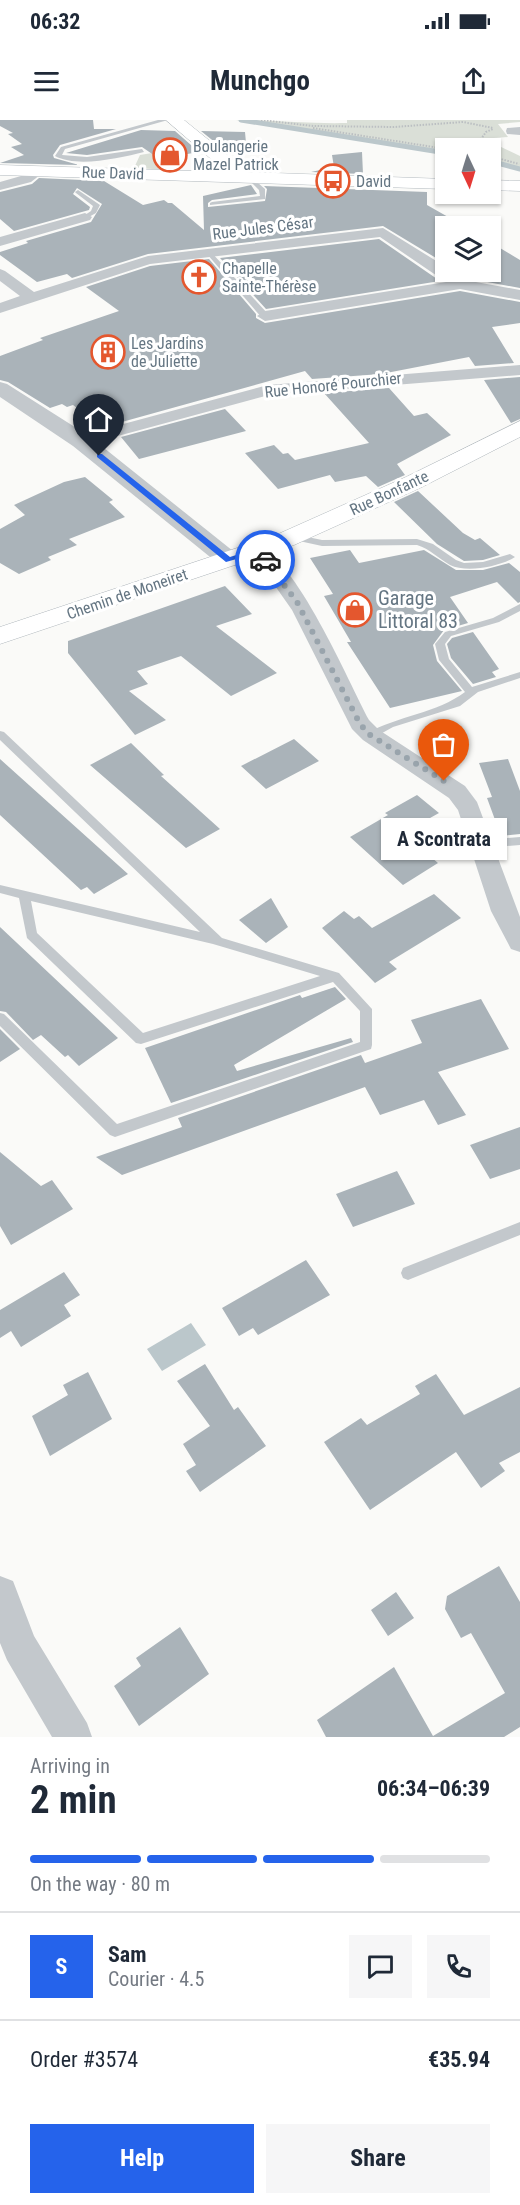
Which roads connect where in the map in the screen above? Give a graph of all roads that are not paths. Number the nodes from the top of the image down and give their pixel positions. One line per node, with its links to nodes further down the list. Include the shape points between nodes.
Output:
1 (165, 120): 3 (lane, via 63,148 58,156 104,157)
2 (174, 120): 4 (main road)
3 (142, 151)
4 (243, 177): 5 (main road, Rue David, via 32,170); 6 (main road, Rue David); 10 (lane, via 262,189 262,198)
5 (1, 179)
6 (435, 184)
7 (501, 185): 8 (main road)
8 (520, 186)
9 (78, 192): 11 (lane, via 97,205)
10 (212, 204)
11 (86, 217): 12 (street)
12 (0, 242)
13 (209, 253): 15 (street, Rue Jules César, via 383,232); 17 (street, Rue Jules César, via 147,260); 19 (lane)
14 (0, 274): 17 (street)
15 (460, 284): 16 (street, Rue Jules César); 19 (street)
16 (520, 295)
17 (32, 297): 18 (street, Rue Jules César)
18 (0, 308)
19 (265, 316)
20 (520, 370): 23 (street, Rue Honoré Pourchier, via 267,390)
21 (0, 388): 23 (street)
22 (520, 428): 24 (main road, Rue Bonfante)
23 (81, 441): 27 (street)
24 (293, 537): 25 (main road, Rue Bonfante); 26 (lane, via 322,543 417,542 428,544 467,567)
25 (255, 551): 27 (main road, Chemin de Moneiret); 33 (street, via 270,564 297,602 360,724)
26 (510, 557)
27 (229, 560): 29 (main road, Chemin de Moneiret)
28 (520, 607): 31 (lane, via 496,620 448,634 440,644 444,660)
29 (0, 636)
30 (520, 675): 31 (lane)
31 (471, 693): 33 (lane, via 456,704)
32 (0, 734): 38 (lane)
33 (370, 735): 35 (street, via 457,792 469,808)
34 (520, 841): 35 (lane)
35 (479, 844): 39 (street)
36 (0, 889): 37 (lane)
37 (24, 894): 38 (lane); 40 (lane, via 31,934 141,1039)
38 (218, 941): 40 (lane)
39 (520, 942)
40 (334, 976): 41 (lane, via 366,1009 366,1045 115,1131)
41 (0, 1018)
42 (520, 1228): 43 (lane)
43 (408, 1273)
44 (0, 1594): 45 (street, via 20,1647)
45 (73, 1737)

